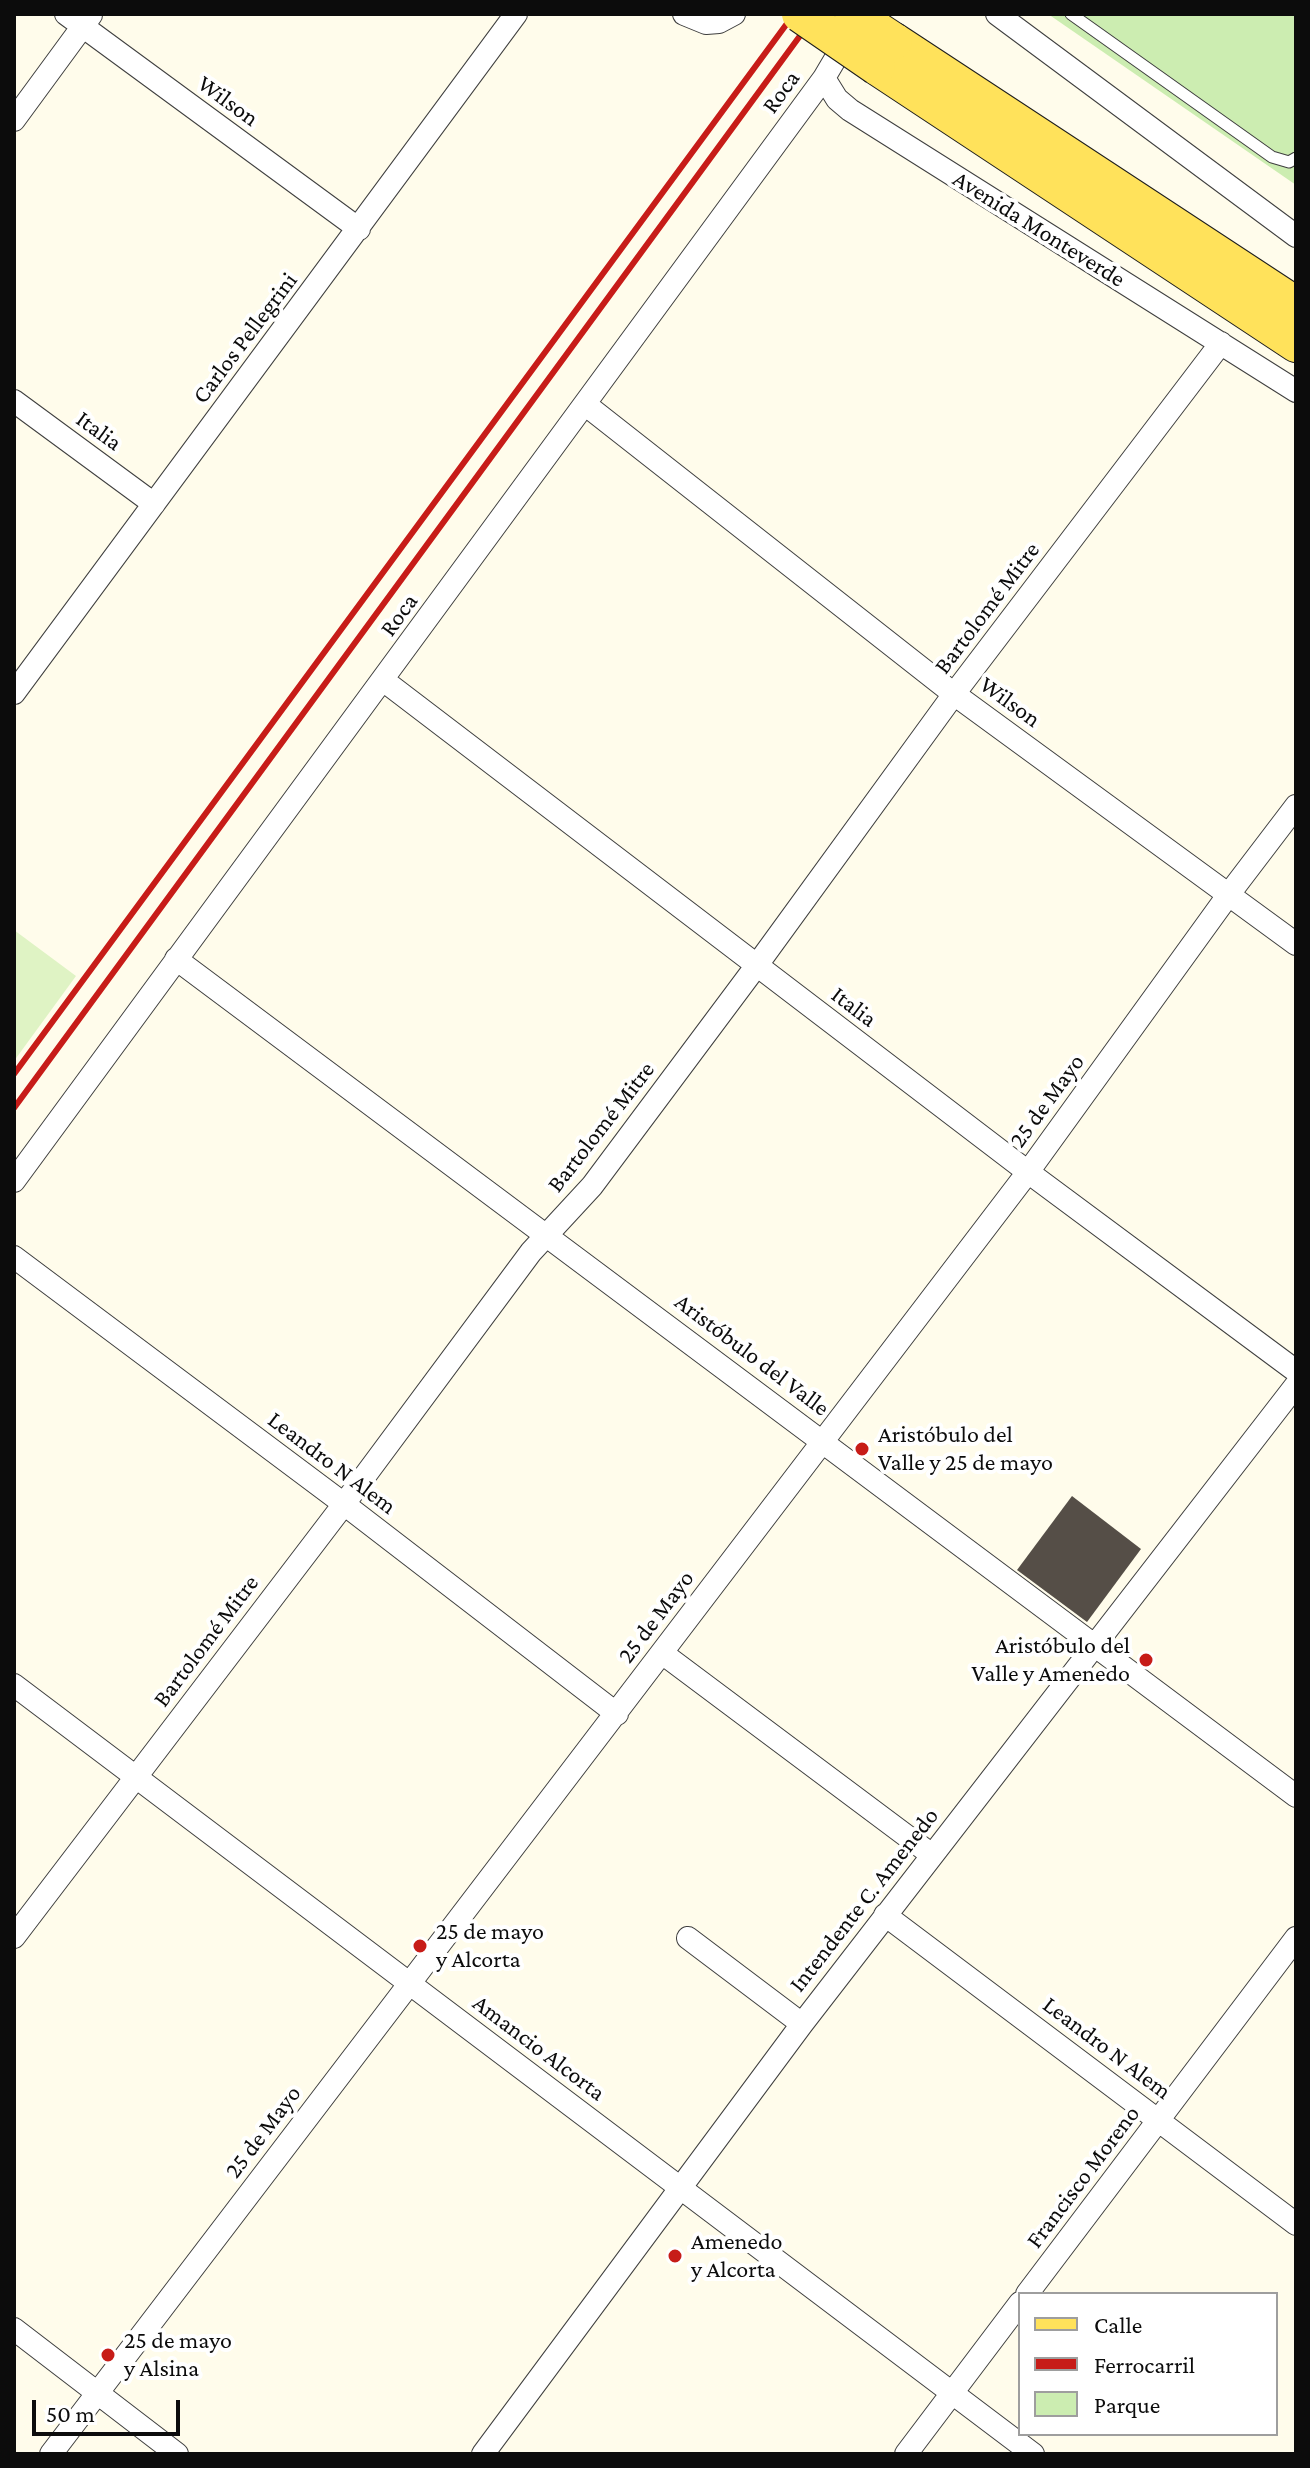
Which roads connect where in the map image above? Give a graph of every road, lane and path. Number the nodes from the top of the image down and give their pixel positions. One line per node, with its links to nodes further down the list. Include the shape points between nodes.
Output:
1 (516, 14): 14 (street, Carlos Pellegrini)
2 (684, 14): 3 (street, via 706,23)
3 (734, 14)
4 (800, 14): 10 (main road, Avenida Monteverde, bridge)
5 (853, 14): 10 (main road, Avenida Monteverde, bridge)
6 (866, 14): 11 (street)
7 (997, 14): 15 (street)
8 (1071, 14): 13 (lane, via 1272,157 1289,162)
9 (80, 18): 12 (street); 14 (street, Wilson)
10 (886, 54): 16 (main road, Avenida Monteverde); 18 (main road, Avenida Monteverde)
11 (824, 78): 17 (street, Avenida Monteverde, via 850,110); 21 (street, Roca)
12 (14, 120)
13 (1296, 158)
14 (359, 229): 22 (street, Carlos Pellegrini)
15 (1296, 236)
16 (1296, 305)
17 (1221, 343): 19 (street, Avenida Monteverde); 25 (street, Bartolomé Mitre)
18 (1296, 344)
19 (1296, 391)
20 (14, 401): 22 (street, Italia)
21 (586, 405): 23 (street, Roca); 25 (street, Wilson)
22 (154, 504): 24 (street, Carlos Pellegrini)
23 (383, 680): 29 (street, Roca); 30 (street, Italia)
24 (14, 693)
25 (954, 694): 27 (street, Wilson); 30 (street, Bartolomé Mitre)
26 (1296, 806): 27 (street, 25 de Mayo)
27 (1229, 894): 28 (street, Wilson); 31 (street, 25 de Mayo)
28 (1296, 944)
29 (176, 959): 32 (street, Roca); 33 (street, Aristóbulo del Valle)
30 (757, 965): 31 (street, Italia); 33 (street, Bartolomé Mitre, via 592,1186)
31 (1028, 1172): 35 (street, Italia); 37 (street, 25 de Mayo)
32 (14, 1181)
33 (547, 1234): 37 (street, Aristóbulo del Valle); 38 (street, Bartolomé Mitre)
34 (14, 1257): 38 (street, Leandro N Alem)
35 (1296, 1371)
36 (1296, 1385): 39 (street, Intendente C. Amenedo)
37 (822, 1440): 39 (street, Aristóbulo del Valle); 40 (street, 25 de Mayo)
38 (344, 1504): 42 (street, Leandro N Alem); 43 (street, Bartolomé Mitre)
39 (1094, 1645): 44 (street, Aristóbulo del Valle); 45 (street, Intendente C. Amenedo)
40 (662, 1653): 42 (street, 25 de Mayo); 45 (street)
41 (14, 1685): 43 (street, Amancio Alcorta)
42 (617, 1714): 50 (street, 25 de Mayo)
43 (135, 1777): 47 (street, Bartolomé Mitre); 50 (street, Amancio Alcorta)
44 (1296, 1796)
45 (932, 1855): 46 (street, Intendente C. Amenedo)
46 (885, 1915): 51 (street, Intendente C. Amenedo); 52 (street, Leandro N Alem)
47 (14, 1937)
48 (688, 1938): 51 (street)
49 (1296, 1938): 52 (street, Francisco Moreno)
50 (409, 1983): 53 (street, Amancio Alcorta); 58 (street, 25 de Mayo)
51 (802, 2024): 53 (street, Intendente C. Amenedo)
52 (1160, 2119): 54 (street, Leandro N Alem); 55 (street, Francisco Moreno)
53 (682, 2188): 59 (street, Amancio Alcorta); 62 (street, Intendente C. Amenedo)
54 (1296, 2224)
55 (1029, 2292)
56 (1018, 2306): 59 (street)
57 (14, 2329): 58 (street)
58 (97, 2393): 60 (street, 25 de Mayo); 61 (street)
59 (952, 2393): 63 (street); 64 (street, Amancio Alcorta)
60 (51, 2454)
61 (177, 2454)
62 (483, 2454)
63 (906, 2454)
64 (1033, 2454)

